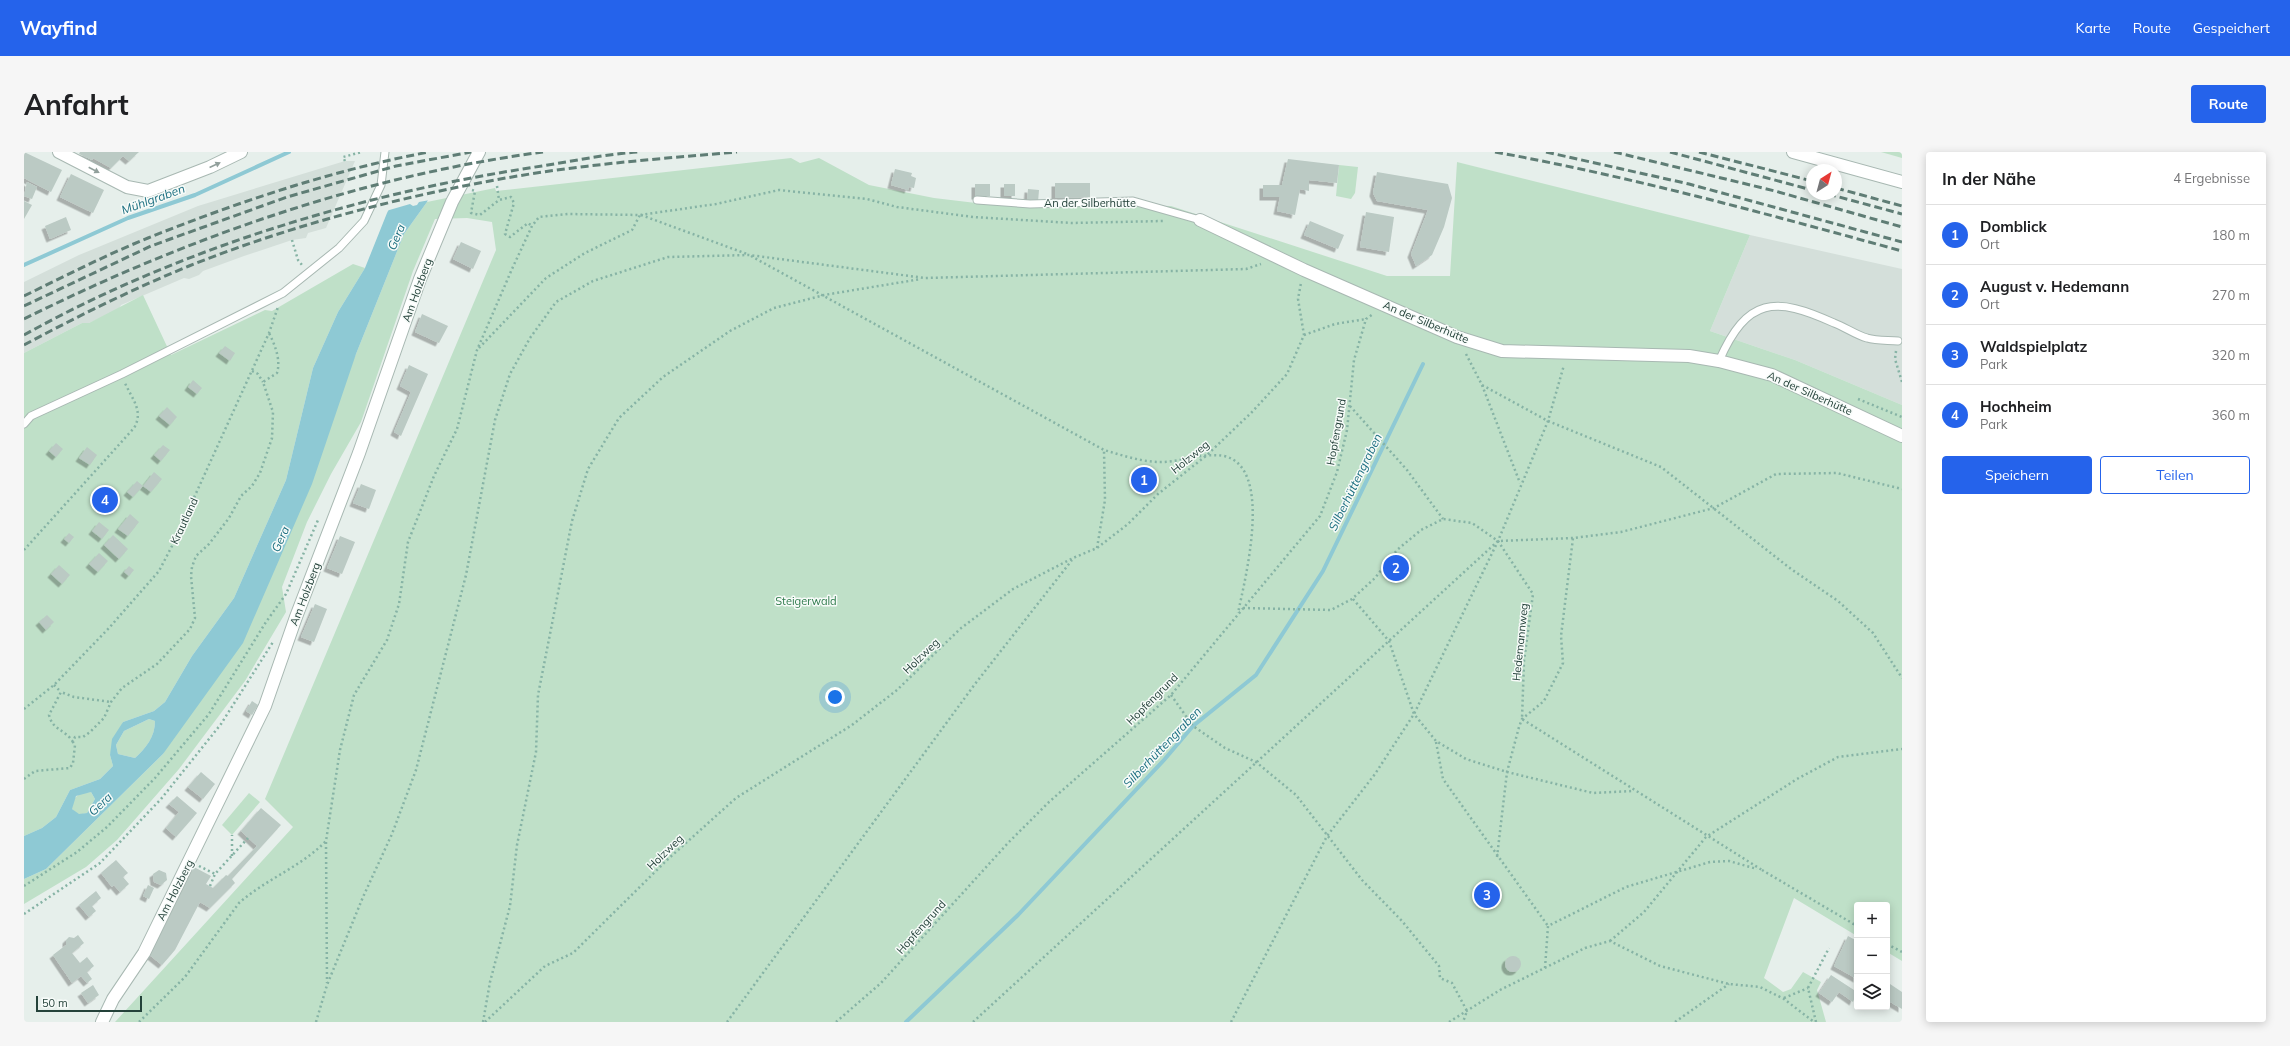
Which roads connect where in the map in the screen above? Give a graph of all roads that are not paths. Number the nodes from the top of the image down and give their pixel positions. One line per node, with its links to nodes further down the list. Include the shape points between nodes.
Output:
1 (59, 152): 2 (street, one-way to 2, via 127,187 148,191)
2 (241, 152)
3 (385, 152): 11 (lane, via 381,185 364,221 339,248 283,293 122,374 30,416)
4 (479, 152): 13 (street, Am Holzberg, via 452,202 420,280 265,706 144,953 113,999)
5 (1793, 152): 6 (street)
6 (1902, 182)
7 (977, 200): 8 (lane, An der Silberhütte, via 1030,204 1133,201)
8 (1200, 220): 10 (street, An der Silberhütte, via 1304,270 1457,337 1502,351 1689,356)
9 (1898, 341): 10 (lane, via 1866,338 1820,316 1783,305 1750,313 1733,332)
10 (1719, 360): 12 (street, An der Silberhütte, via 1772,375)
11 (24, 424)
12 (1902, 436)
13 (102, 1022)

